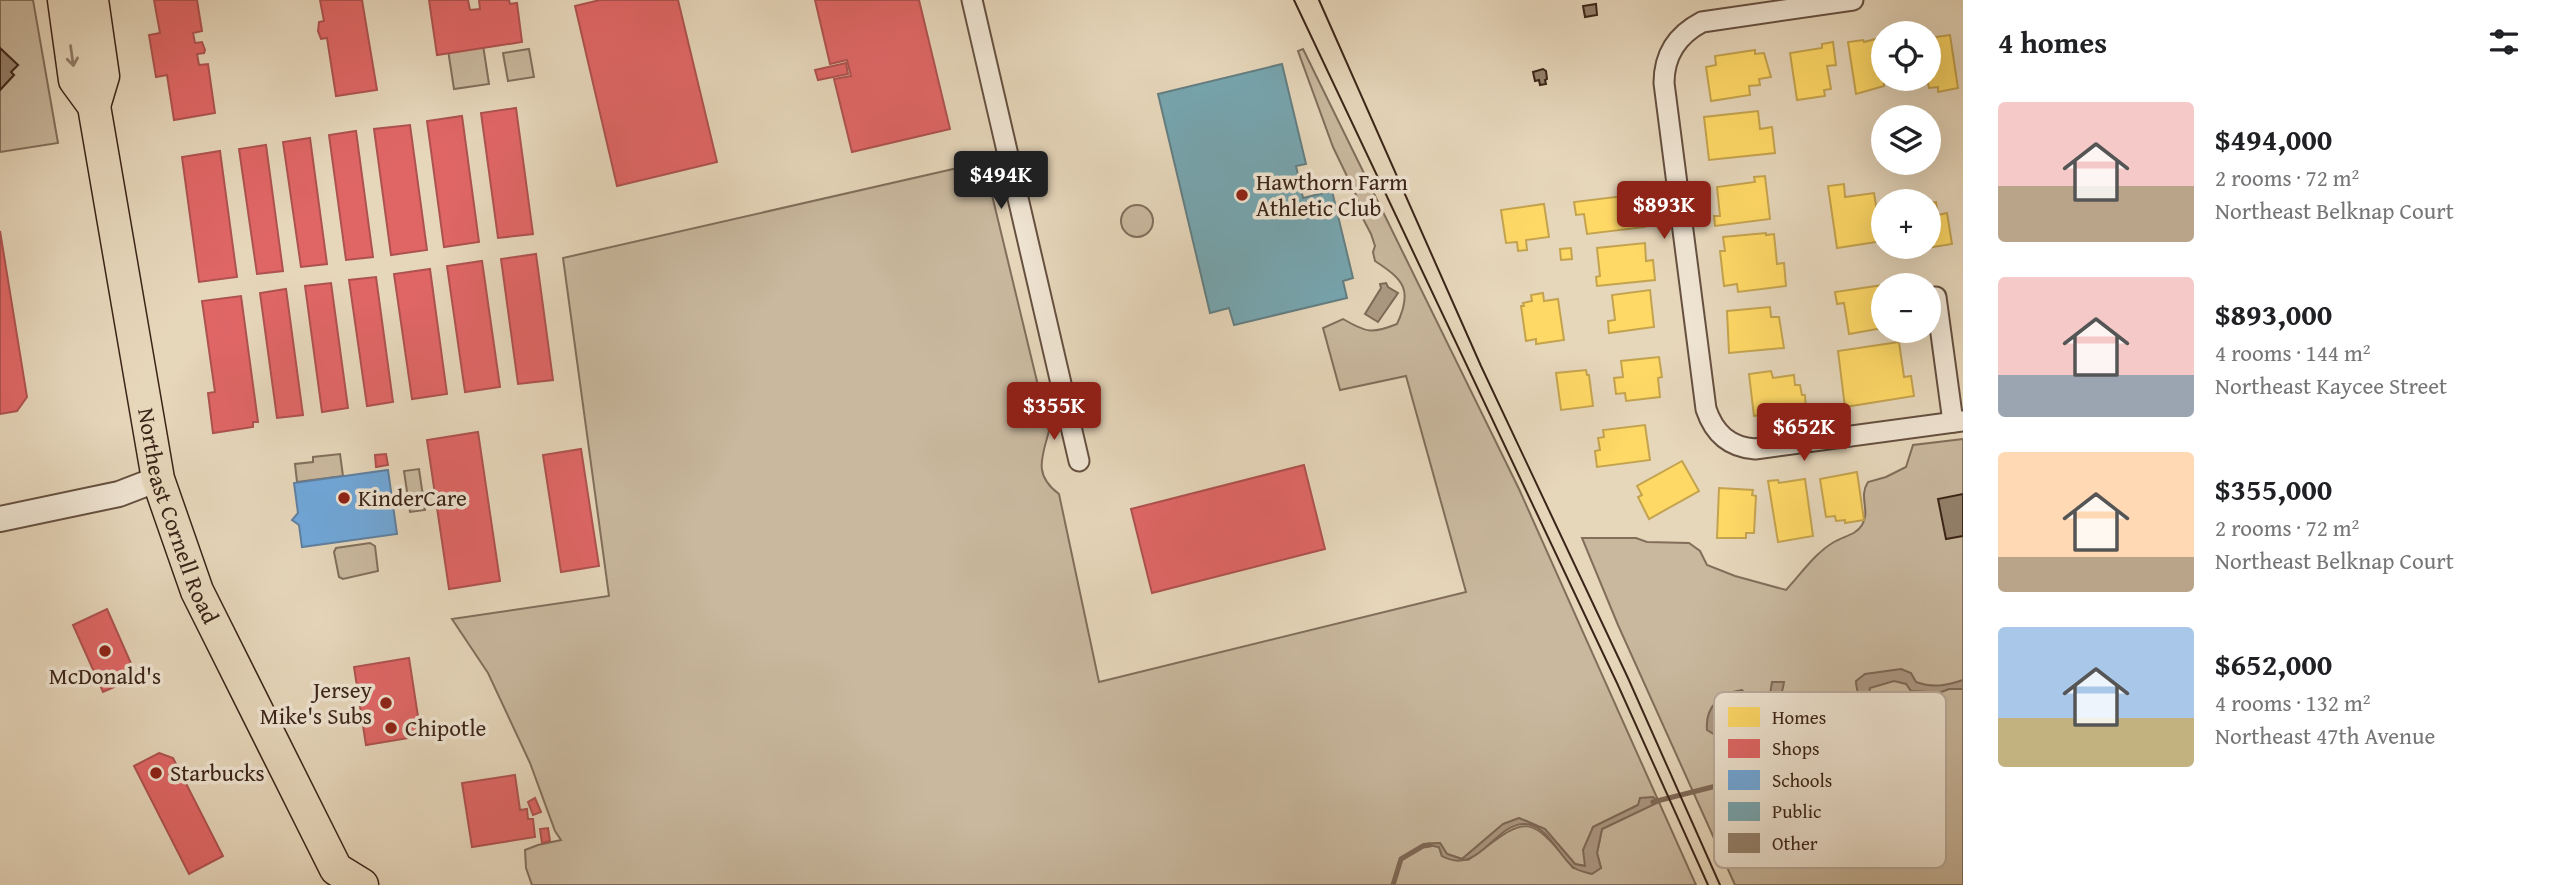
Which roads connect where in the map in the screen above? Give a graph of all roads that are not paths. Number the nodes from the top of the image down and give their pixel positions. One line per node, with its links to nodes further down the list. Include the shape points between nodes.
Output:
1 (64, 0): 5 (highway, Northeast Cornell Road, one-way to 5, via 75,80)
2 (92, 0): 5 (highway, Northeast Cornell Road, via 103,76)
3 (972, 0): 8 (street)
4 (1853, 0): 7 (street, via 1702,22 1676,41 1667,61 1664,83 1706,409 1719,435 1755,449)
5 (94, 106): 9 (highway, Northeast Cornell Road)
6 (1941, 325): 7 (street)
7 (1958, 421)
8 (1079, 461)
9 (158, 479): 10 (street, via 119,494); 11 (highway, Northeast Cornell Road, via 197,591 249,699)
10 (0, 519)
11 (349, 877)

